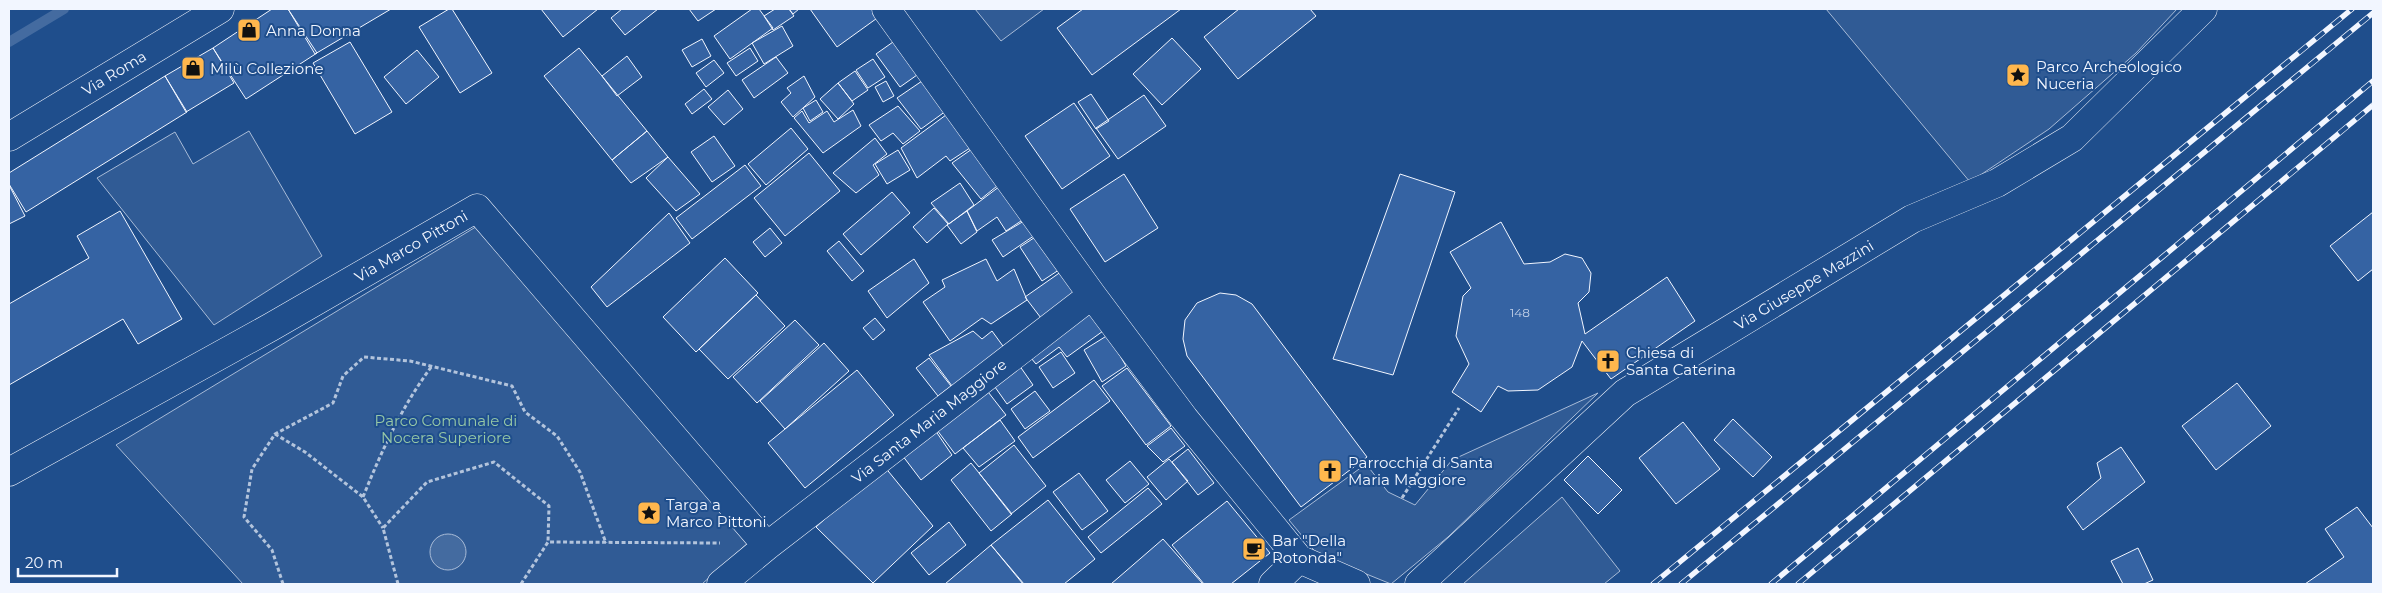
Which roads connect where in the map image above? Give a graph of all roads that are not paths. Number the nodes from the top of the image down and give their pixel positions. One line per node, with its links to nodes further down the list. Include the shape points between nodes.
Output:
1 (220, 9): 4 (street, Via Roma)
2 (886, 9): 5 (street)
3 (2203, 9): 12 (street, Via Giuseppe Mazzini, via 2072,138 1997,183 1912,219 1625,393)
4 (9, 137)
5 (1092, 295): 7 (street, Via Santa Maria Maggiore); 8 (street, via 1184,418)
6 (9, 472): 7 (street, Via Marco Pittoni, via 477,208)
7 (767, 546): 9 (street)
8 (1299, 559): 10 (street); 11 (street)
9 (721, 584)
10 (1273, 584)
11 (1356, 584)
12 (1419, 584)

